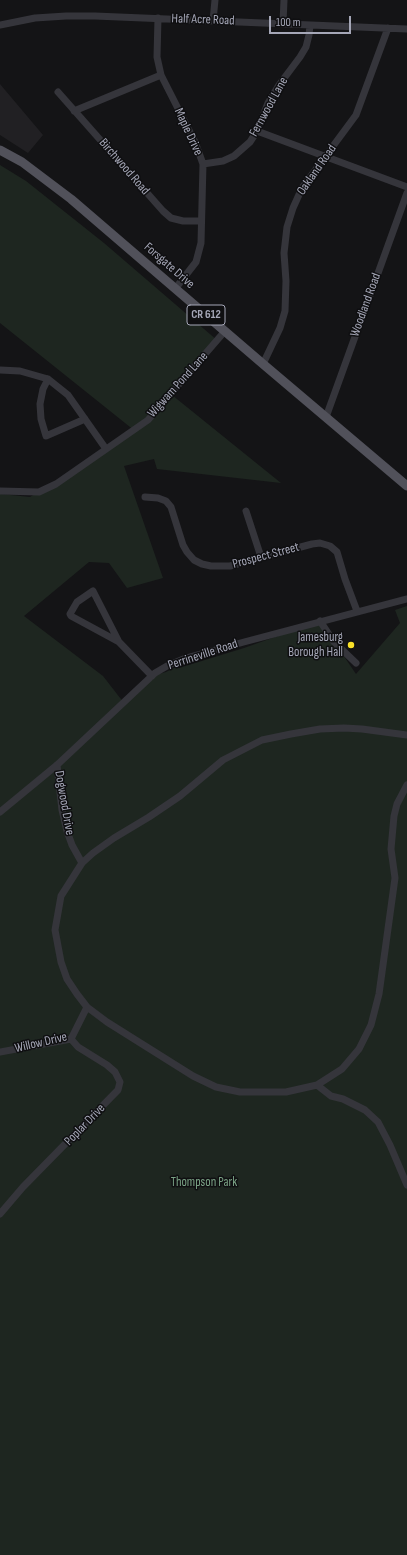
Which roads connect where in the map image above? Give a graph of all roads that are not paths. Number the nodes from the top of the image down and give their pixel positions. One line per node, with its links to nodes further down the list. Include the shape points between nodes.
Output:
1 (215, 0): 4 (street)
2 (284, 0): 5 (street)
3 (158, 18): 4 (street, Half Acre Road); 6 (street, Half Acre Road, via 66,16 35,18); 10 (street, Maple Drive, via 157,57)
4 (213, 20): 5 (street, Half Acre Road)
5 (283, 23): 7 (street, Half Acre Road)
6 (0, 25)
7 (310, 25): 8 (street, Half Acre Road); 13 (street, Fernwood Lane, via 306,47 268,103)
8 (388, 28): 9 (street, Half Acre Road); 15 (street, Oakland Road, via 356,116)
9 (407, 28)
10 (161, 75): 12 (street); 16 (street, Maple Drive, via 195,142)
11 (58, 92): 12 (street, Birchwood Road)
12 (74, 111): 19 (street, Birchwood Road, via 171,218 183,222)
13 (256, 131): 15 (street); 16 (street, Fernwood Lane, via 250,142 234,156 223,161)
14 (0, 150): 20 (main road, Forsgate Drive / CR 612, via 22,162 71,198)
15 (325, 157): 17 (street); 22 (street, Oakland Road, via 302,188 287,227 284,253 285,311 280,328)
16 (203, 164): 19 (street, Maple Drive)
17 (407, 187)
18 (407, 193): 25 (street, Woodland Road)
19 (201, 221): 20 (street, Maple Drive, via 201,242 196,262)
20 (175, 289): 21 (main road, Forsgate Drive / CR 612)
21 (225, 331): 22 (main road, Forsgate Drive / CR 612); 27 (street, Wigwam Pond Lane, via 148,420)
22 (262, 364): 25 (main road, Forsgate Drive / CR 612)
23 (0, 370): 24 (street, via 20,371)
24 (48, 379): 26 (street, via 68,396); 26 (street, via 40,404 46,436)
25 (326, 417): 28 (main road, Forsgate Drive / CR 612)
26 (85, 419): 27 (street)
27 (106, 449): 29 (street, Wigwam Pond Lane, via 56,484 39,492)
28 (407, 486)
29 (1, 489)
30 (145, 497): 32 (street, Prospect Street, via 166,501 171,507 183,544 194,560 211,566 230,566)
31 (246, 511): 32 (street)
32 (261, 557): 34 (street, Prospect Street, via 320,542 330,546 337,552)
33 (407, 599): 34 (street, Perrineville Road)
34 (357, 611): 35 (street, Perrineville Road)
35 (320, 621): 37 (street, via 334,642); 38 (street, Perrineville Road, via 186,658)
36 (119, 642): 36 (street, via 92,591 77,602 71,616); 38 (street)
37 (356, 663)
38 (152, 676): 40 (street, Perrineville Road)
39 (407, 735): 43 (street, via 344,728 262,740 223,760 180,796 114,838)
40 (58, 765): 42 (street, Perrineville Road); 43 (street, Dogwood Drive, via 62,810 67,831)
41 (407, 785): 47 (street, via 394,816 391,848 395,878 371,1025 360,1048 342,1069)
42 (0, 812)
43 (82, 863): 44 (street, via 61,896 55,930 61,962 68,979)
44 (88, 1007): 45 (street, Willow Drive); 47 (street, via 146,1047 216,1087 240,1092 286,1092)
45 (71, 1039): 46 (street, Willow Drive); 49 (street, Poplar Drive, via 78,1047 115,1072 120,1082 118,1090)
46 (0, 1052)
47 (317, 1085): 48 (street, via 331,1096 364,1110 378,1122)
48 (407, 1185)
49 (0, 1214)

